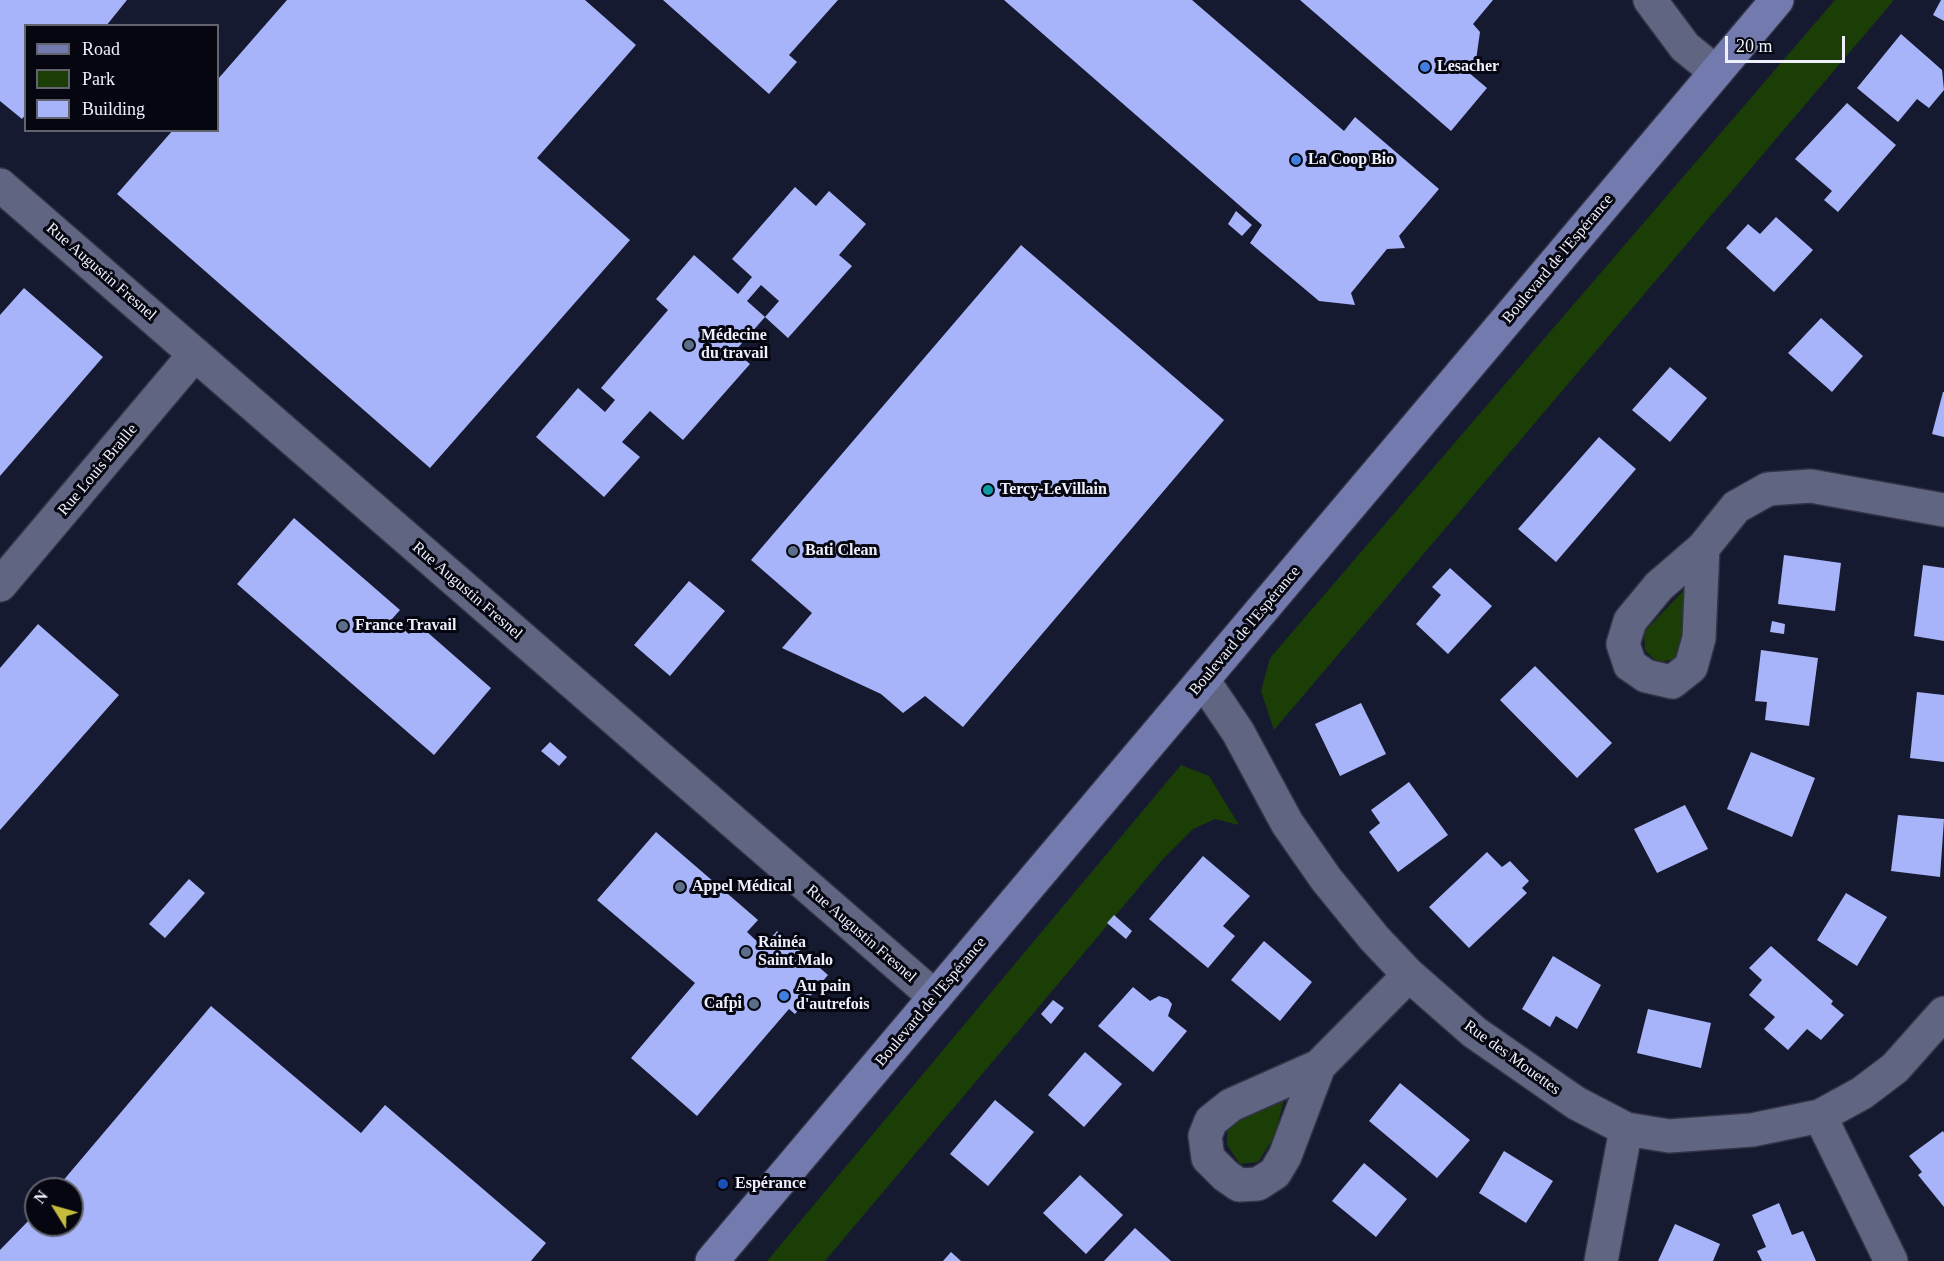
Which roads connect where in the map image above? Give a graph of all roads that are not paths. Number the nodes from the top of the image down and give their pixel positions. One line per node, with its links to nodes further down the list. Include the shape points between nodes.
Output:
1 (1650, 0): 3 (street, via 1685,47)
2 (1777, 0): 3 (main road, Boulevard de l'Espérance)
3 (1716, 72): 9 (main road, Boulevard de l'Espérance)
4 (0, 185): 5 (street, Rue Augustin Fresnel)
5 (195, 354): 8 (street, Rue Louis Braille); 11 (street, Rue Augustin Fresnel)
6 (1944, 510): 7 (street, via 1811,486 1768,489 1736,507)
7 (1703, 548)
8 (0, 585)
9 (1203, 680): 10 (street, Rue des Mouettes, via 1238,732 1287,823 1326,879); 11 (main road, Boulevard de l'Espérance)
10 (1409, 975): 13 (street); 15 (street, Rue des Mouettes, via 1474,1032 1576,1103)
11 (935, 997): 16 (main road, Boulevard de l'Espérance)
12 (1944, 1013): 14 (street, Rue des Mouettes, via 1895,1068 1862,1093)
13 (1319, 1066)
14 (1820, 1116): 15 (street, Rue des Mouettes, via 1752,1130 1681,1135); 18 (street)
15 (1626, 1129): 17 (street)
16 (712, 1261)
17 (1601, 1261)
18 (1891, 1261)

